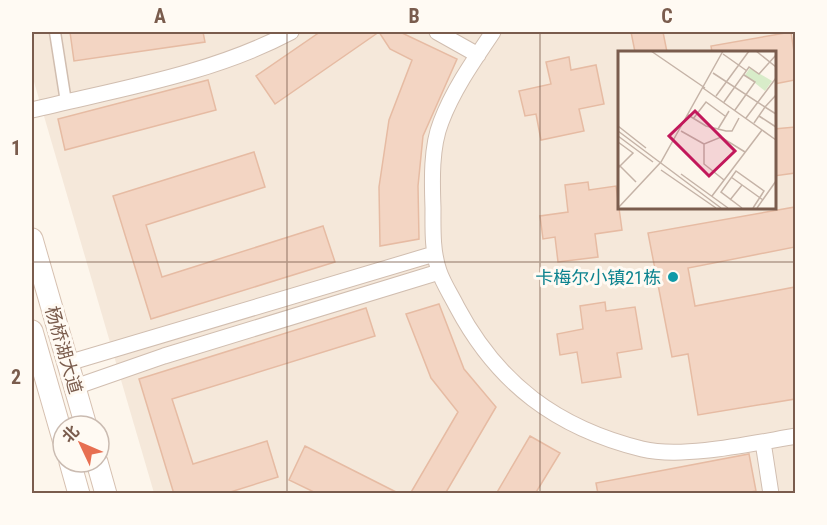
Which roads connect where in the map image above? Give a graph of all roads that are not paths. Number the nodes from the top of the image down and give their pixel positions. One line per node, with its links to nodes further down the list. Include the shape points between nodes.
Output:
1 (55, 32): 6 (street)
2 (291, 32): 6 (street, via 174,76)
3 (437, 32): 5 (street)
4 (493, 32): 5 (street)
5 (478, 55): 9 (street, via 440,123 432,180)
6 (66, 102): 7 (street)
7 (32, 110)
8 (32, 239): 12 (main road, 杨桥湖大道)
9 (434, 254): 10 (street); 12 (street)
10 (439, 272): 13 (street); 17 (street, via 474,338 502,374 539,404 581,428 644,449 702,451)
11 (32, 331): 14 (main road, 杨桥湖大道)
12 (68, 363): 13 (main road, 杨桥湖大道)
13 (75, 387): 15 (main road, 杨桥湖大道)
14 (56, 414)
15 (83, 414)
16 (795, 436): 17 (street)
17 (762, 442): 22 (street)
18 (73, 474): 20 (main road)
19 (100, 474): 21 (main road)
20 (79, 494)
21 (106, 494)
22 (771, 494)

